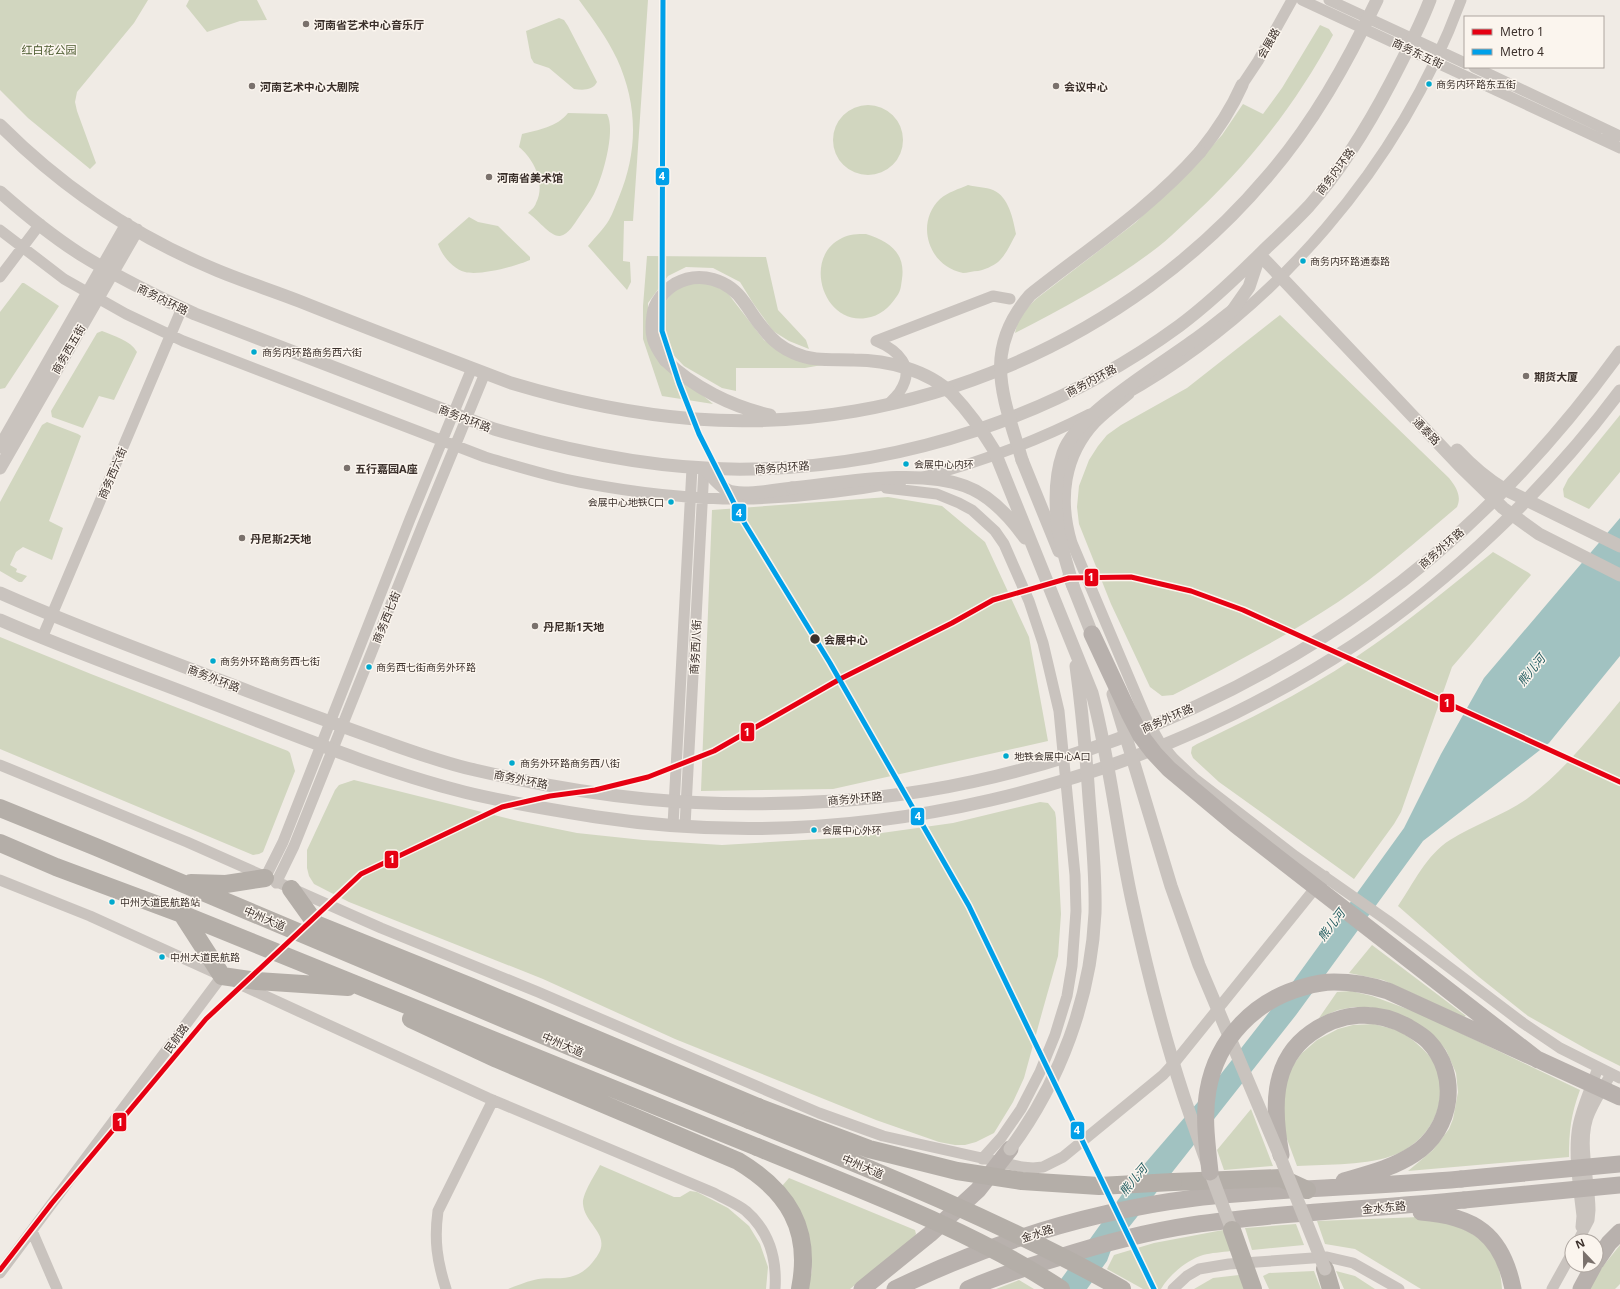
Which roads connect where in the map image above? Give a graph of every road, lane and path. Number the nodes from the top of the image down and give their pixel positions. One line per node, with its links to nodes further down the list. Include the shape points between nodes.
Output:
1 (1292, 0): 12 (street, 会展路)
2 (1302, 0): 7 (street, 商务东五街)
3 (1329, 0): 7 (street, 商务东五街)
4 (1377, 0): 7 (street)
5 (1430, 0): 8 (street, 商务内环路)
6 (1461, 0): 9 (street)
7 (1366, 23): 8 (street, 商务东五街); 34 (street, via 1322,103 1268,176 1235,211 1174,267 1123,305 1034,355 959,384)
8 (1410, 44): 9 (street, 商务东五街); 21 (street, 商务内环路, via 1377,108 1344,160 1310,204)
9 (1437, 56): 10 (street, 商务东五街); 15 (street, 商务东五街); 23 (street, via 1385,151 1332,221)
10 (1464, 63)
11 (1476, 68): 14 (street)
12 (1242, 85): 53 (street, bridge, via 1218,130 1180,176 1153,200 1030,295 1017,310 1006,332 1001,350 1000,375 1003,394 1022,460)
13 (0, 124): 18 (street, via 46,167 107,213)
14 (1620, 136)
15 (1620, 148)
16 (0, 192): 17 (street, 商务内环路)
17 (40, 224): 20 (street); 22 (street, 商务内环路, via 80,254)
18 (132, 227): 22 (street, 商务西五街); 30 (street, via 214,269)
19 (0, 230): 20 (street)
20 (22, 248): 24 (street); 25 (street, via 64,279)
21 (1263, 252): 23 (street, 通泰路); 42 (street, 商务内环路, via 1205,305 1150,346 1083,385 1021,414 959,436 891,454 790,467); 53 (street, bridge, via 1249,287 1233,310 1109,401 1070,438 1063,451 1057,488 1058,528)
22 (108, 270): 25 (street, 商务西五街); 27 (street, 商务内环路)
23 (1284, 274): 32 (street, via 1224,328); 44 (street, 通泰路, via 1466,459); 47 (street, 通泰路, via 1459,465)
24 (0, 277)
25 (93, 295): 28 (street); 40 (street, 商务西五街); 41 (street, 商务西五街)
26 (1010, 299): 34 (street, via 993,296 876,341 895,351 906,369 901,391)
27 (182, 308): 28 (street, 商务西六街); 35 (street, 商务内环路)
28 (171, 335): 38 (street); 55 (street, 商务西六街)
29 (1620, 352): 44 (street, 商务外环路, via 1585,399)
30 (472, 368): 31 (street); 35 (street, 商务西七街)
31 (485, 373): 36 (street, 商务西七街); 37 (street, via 554,396 634,412 698,419)
32 (1136, 389): 43 (street, via 1067,426 1000,453 930,475); 61 (street, via 1096,422 1083,439 1076,450 1066,479 1064,498 1066,525 1072,543)
33 (1620, 391): 48 (street, 商务外环路, via 1603,414)
34 (888, 405): 37 (street)
35 (454, 413): 36 (street, 商务内环路); 38 (street, 商务西七街)
36 (467, 418): 39 (street, 商务西七街); 42 (street, 商务内环路, via 534,441 584,453)
37 (788, 418): 51 (street, bridge, via 757,412 713,395 665,360 652,339 651,327 658,301 671,286 680,281 699,277 716,280 730,287 744,301 766,332 793,353 819,360 882,362 905,367 951,393 994,450)
38 (442, 441): 39 (street); 60 (street, 商务西七街, via 410,519)
39 (455, 446): 45 (street, via 533,472 578,482 622,490); 60 (street, 商务西七街)
40 (0, 447)
41 (0, 468)
42 (698, 468): 45 (street, 商务西八街); 46 (street, 商务西八街); 51 (street, bridge, via 731,492 752,493 902,478 942,481 965,486 983,495 1010,519)
43 (874, 487): 46 (street, via 792,497); 64 (street, via 937,494 972,510 995,531 1004,544 1029,601 1043,643 1059,711)
44 (1504, 489): 47 (street, 商务外环路); 48 (street, 通泰路)
45 (691, 497): 46 (street); 67 (street, 商务西八街)
46 (703, 498): 67 (street, 商务西八街)
47 (1494, 499): 49 (street, 通泰路); 61 (street, 商务外环路, via 1424,563 1340,626 1227,691)
48 (1526, 500): 49 (street, 商务外环路); 50 (street, 通泰路)
49 (1511, 514): 52 (street, 通泰路, via 1539,534); 62 (street, 商务外环路, via 1439,580 1353,645 1294,681 1237,711)
50 (1620, 546)
51 (1036, 553): 59 (street, bridge)
52 (1620, 575)
53 (1073, 586): 57 (street)
54 (0, 593): 55 (street, 商务外环路)
55 (51, 616): 58 (street, 商务西六街); 60 (street, 商务外环路)
56 (0, 620): 58 (street, 商务外环路)
57 (1092, 634): 78 (main road, bridge, via 1142,736 1169,769 1236,825); 86 (street, bridge, via 1121,719 1171,886 1199,965)
58 (42, 638): 63 (street, 商务外环路)
59 (1072, 642): 84 (street, bridge, via 1082,707 1092,833 1095,888 1093,936 1083,994 1056,1071 1025,1129); 89 (street, bridge, via 1098,716 1122,851 1145,956 1181,1089)
60 (336, 724): 63 (street, 商务西七街); 67 (street, 商务外环路, via 470,769 566,789)
61 (1150, 726): 62 (street); 64 (street, 商务外环路)
62 (1163, 745): 66 (street, 商务外环路); 71 (street, via 1194,778)
63 (327, 747): 69 (street, 商务外环路, via 401,774 496,799 600,818); 74 (street, 商务西七街, via 283,842)
64 (1064, 757): 66 (street); 67 (street, 商务外环路, via 987,779 862,798 749,804)
65 (0, 765): 74 (street, via 187,842)
66 (1066, 780): 69 (street, 商务外环路, via 992,801 864,822 771,828); 85 (street, via 1076,911 1067,996 1040,1072 1021,1108 1001,1138)
67 (680, 801): 69 (street, 商务西八街)
68 (0, 808): 73 (highway, 中州大道)
69 (679, 825)
70 (0, 843): 75 (highway, 中州大道, via 56,867)
71 (1325, 876): 79 (street, via 1523,1023 1560,1048); 87 (street, via 1162,1075 1064,1157 1033,1168)
72 (0, 880): 76 (street, via 90,916)
73 (179, 882): 74 (highway); 83 (highway, 中州大道, via 578,1050)
74 (277, 883): 83 (highway, via 316,924 472,987); 85 (street, via 819,1112 884,1136)
75 (182, 914): 76 (highway); 77 (highway, 中州大道)
76 (222, 976): 77 (highway, via 257,981); 82 (street); 95 (street, 民航路)
77 (366, 988): 109 (highway, via 410,1018 497,1059 738,1161 758,1173 784,1200 801,1236 803,1263); 113 (highway, 中州大道, bridge, via 869,1193 1030,1268)
78 (1538, 1060): 81 (main road, bridge); 89 (main road, bridge, via 1407,999 1373,986 1333,982 1289,991 1258,1008 1243,1021 1220,1053 1208,1089 1205,1109)
79 (1598, 1068): 80 (street); 97 (street, via 1583,1108 1576,1144 1582,1216)
80 (1616, 1076): 98 (street, via 1589,1112 1585,1130 1590,1210 1589,1220)
81 (1620, 1098)
82 (493, 1100): 107 (street, via 438,1211 436,1249); 108 (street, via 714,1193 745,1210 758,1223 768,1240 774,1256)
83 (754, 1113): 91 (highway, bridge, via 928,1165 1022,1181 1099,1186 1281,1178); 114 (highway, 中州大道, bridge, via 893,1179 992,1222)
84 (1010, 1149): 87 (main road)
85 (982, 1159): 87 (street)
86 (1281, 1159): 91 (main road, bridge, via 1276,1130 1276,1090 1290,1054 1304,1038 1334,1020 1364,1015 1383,1017 1402,1024 1428,1041 1446,1072 1449,1086 1444,1120 1436,1134 1415,1154 1383,1169); 101 (street, bridge)
87 (1000, 1163): 110 (main road, via 978,1190 930,1234)
88 (1620, 1164): 91 (main road, 金水东路, bridge)
89 (1210, 1172): 94 (street, bridge)
90 (1620, 1185): 93 (main road, 金水东路, bridge)
91 (1308, 1190): 92 (main road, 金水东路)
92 (1187, 1199): 111 (main road, 金水路, via 1044,1229 957,1260)
93 (1352, 1210): 112 (main road, 金水东路, via 1265,1216 1149,1233 1072,1252); 121 (main road, via 1444,1214 1476,1225 1500,1250 1507,1264)
94 (1232, 1230): 117 (highway, bridge); 118 (main road, bridge)
95 (32, 1231): 103 (street, 民航路); 106 (street)
96 (1620, 1232): 99 (main road)
97 (1580, 1233)
98 (1582, 1233)
99 (1604, 1250)
100 (1211, 1267): 115 (street, via 1199,1269); 116 (street, via 1192,1279); 120 (street, via 1327,1257 1352,1263)
101 (1325, 1269): 119 (highway)
102 (1564, 1270): 105 (street)
103 (0, 1273)
104 (1590, 1273): 122 (main road)
105 (1556, 1287)
106 (57, 1289)
107 (446, 1289)
108 (775, 1289)
109 (800, 1289)
110 (862, 1289)
111 (895, 1289)
112 (968, 1289)
113 (1061, 1289)
114 (1122, 1289)
115 (1173, 1289)
116 (1184, 1289)
117 (1253, 1289)
118 (1262, 1289)
119 (1333, 1289)
120 (1399, 1289)
121 (1513, 1289)
122 (1581, 1289)

